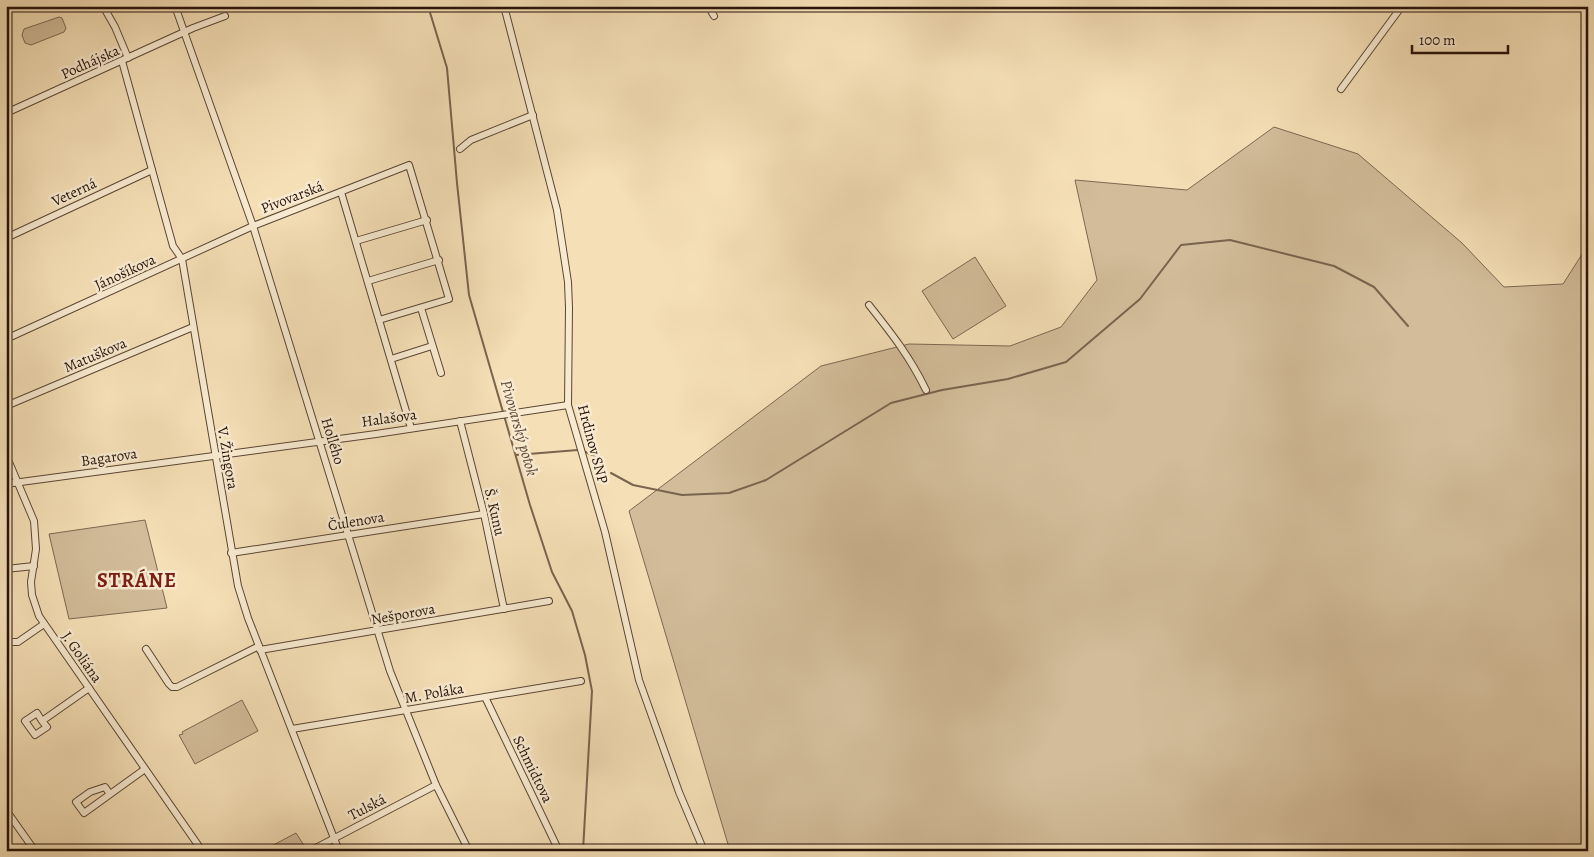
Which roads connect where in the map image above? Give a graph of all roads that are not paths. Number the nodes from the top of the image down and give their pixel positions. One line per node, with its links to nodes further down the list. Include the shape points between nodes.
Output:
1 (103, 6): 9 (street, V. Žingora, via 115,27)
2 (175, 6): 8 (street, Hollého)
3 (504, 6): 12 (street, Hrdinov SNP)
4 (708, 6): 7 (street)
5 (1402, 6): 10 (street)
6 (225, 16): 8 (street, Podhájska)
7 (714, 16)
8 (185, 33): 9 (street, Podhájska); 17 (street, Hollého)
9 (125, 60): 11 (street, Podhájska); 14 (street, V. Žingora)
10 (1341, 89)
11 (6, 113)
12 (533, 115): 13 (street, via 471,140); 32 (street, Hrdinov SNP, via 557,210 568,282)
13 (460, 149)
14 (152, 170): 18 (street, Veterná); 20 (street, V. Žingora, via 173,246)
15 (341, 192): 16 (street, Pivovarská, via 409,165); 17 (street, Pivovarská); 19 (street, Pivovarská)
16 (426, 220): 19 (street); 21 (street, Pivovarská)
17 (253, 226): 20 (street, Jánošíkova); 36 (street, Hollého)
18 (6, 238)
19 (356, 241): 22 (street, Pivovarská)
20 (182, 259): 26 (street, V. Žingora); 27 (street, Jánošíkova)
21 (438, 260): 22 (street); 24 (street, Pivovarská, via 450,299)
22 (368, 281): 25 (street, Pivovarská)
23 (869, 305): 31 (street, via 903,349)
24 (421, 308): 25 (street, Pivovarská); 28 (street)
25 (379, 320): 29 (street, Pivovarská)
26 (193, 327): 33 (street, Matuškova); 38 (street, V. Žingora)
27 (6, 339)
28 (432, 346): 29 (street); 30 (street)
29 (391, 360): 35 (street, Pivovarská)
30 (441, 373)
31 (926, 390)
32 (568, 405): 34 (street, Halašova); 64 (street, Hrdinov SNP, via 617,580 639,680)
33 (6, 406)
34 (460, 421): 35 (street, Halašova); 41 (street, Š. Kunu)
35 (411, 428): 36 (street, Halašova)
36 (320, 440): 38 (street, Halašova); 42 (street, Hollého)
37 (6, 455): 39 (street, J. Goliána)
38 (215, 455): 39 (street, Bagarova); 43 (street, V. Žingora)
39 (18, 482): 40 (street, Bagarova); 44 (street, J. Goliána, via 34,521)
40 (6, 484)
41 (484, 514): 42 (street, Čulenova); 47 (street, Š. Kunu)
42 (348, 535): 43 (street, Čulenova); 49 (street, Hollého)
43 (231, 553): 51 (street, V. Žingora, via 242,600)
44 (34, 566): 45 (street); 48 (street, J. Goliána, via 32,595)
45 (6, 569)
46 (550, 601): 47 (street, Nešporova)
47 (504, 609): 49 (street, Nešporova)
48 (44, 624): 50 (street, via 18,642); 54 (street, J. Goliána)
49 (377, 631): 51 (street, Nešporova); 56 (street, Hollého)
50 (6, 642)
51 (260, 648): 52 (street, Nešporova, via 177,687 168,684); 58 (street, V. Žingora)
52 (146, 650)
53 (580, 681): 55 (street, M. Poláka)
54 (88, 688): 57 (street); 59 (street, J. Goliána)
55 (485, 697): 56 (street, M. Poláka); 72 (street, Schmidtova)
56 (405, 711): 58 (street, M. Poláka); 60 (street, Hollého)
57 (42, 721)
58 (292, 729): 63 (street, V. Žingora)
59 (145, 770): 61 (street); 68 (street, J. Goliána)
60 (436, 785): 63 (street, Tulská); 71 (street, Hollého)
61 (110, 794): 61 (street, via 84,813 76,802 105,787)
62 (7, 811): 65 (street)
63 (334, 838): 69 (street, Tulská); 70 (street, V. Žingora)
64 (702, 850)
65 (35, 851)
66 (171, 851): 67 (street)
67 (187, 851)
68 (199, 851)
69 (310, 851)
70 (339, 851)
71 (469, 851)
72 (559, 851)

